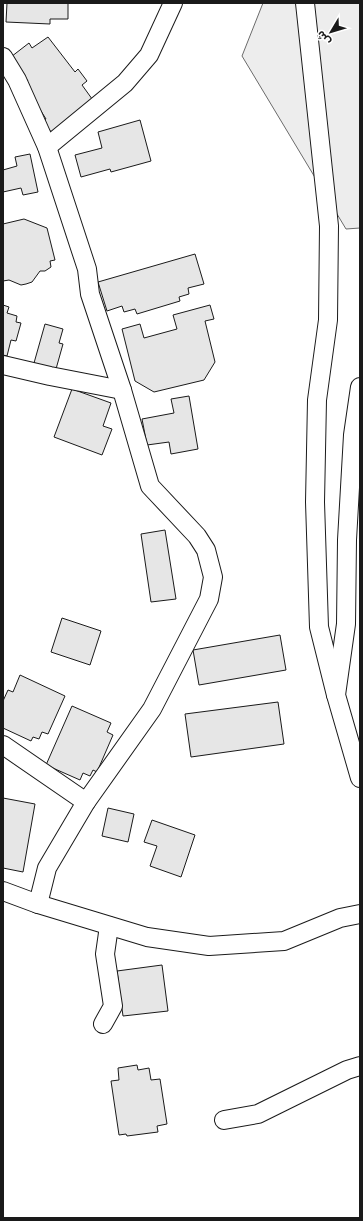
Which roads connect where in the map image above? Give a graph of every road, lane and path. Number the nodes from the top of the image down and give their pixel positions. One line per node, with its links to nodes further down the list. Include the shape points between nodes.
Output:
1 (173, 3): 4 (street, via 149,55 125,83)
2 (305, 3): 8 (street, via 329,226 328,320 317,400 315,502 319,627)
3 (3, 57): 4 (street)
4 (47, 147): 7 (street, via 87,269 90,294)
5 (3, 365): 7 (street)
6 (360, 387): 8 (street, via 351,458 346,540 346,624)
7 (122, 390): 11 (street, via 150,486 197,536 206,550 213,577 209,599 152,709)
8 (336, 695): 10 (street)
9 (3, 745): 11 (street)
10 (360, 778)
11 (86, 802): 13 (street, via 46,868)
12 (3, 891): 13 (street)
13 (38, 904): 15 (street)
14 (360, 914): 15 (street, via 340,918 284,941 209,946 147,937)
15 (109, 926): 16 (street, via 105,954 113,1006)
16 (103, 1024)
17 (360, 1066): 18 (street, via 258,1114)
18 (224, 1120)

